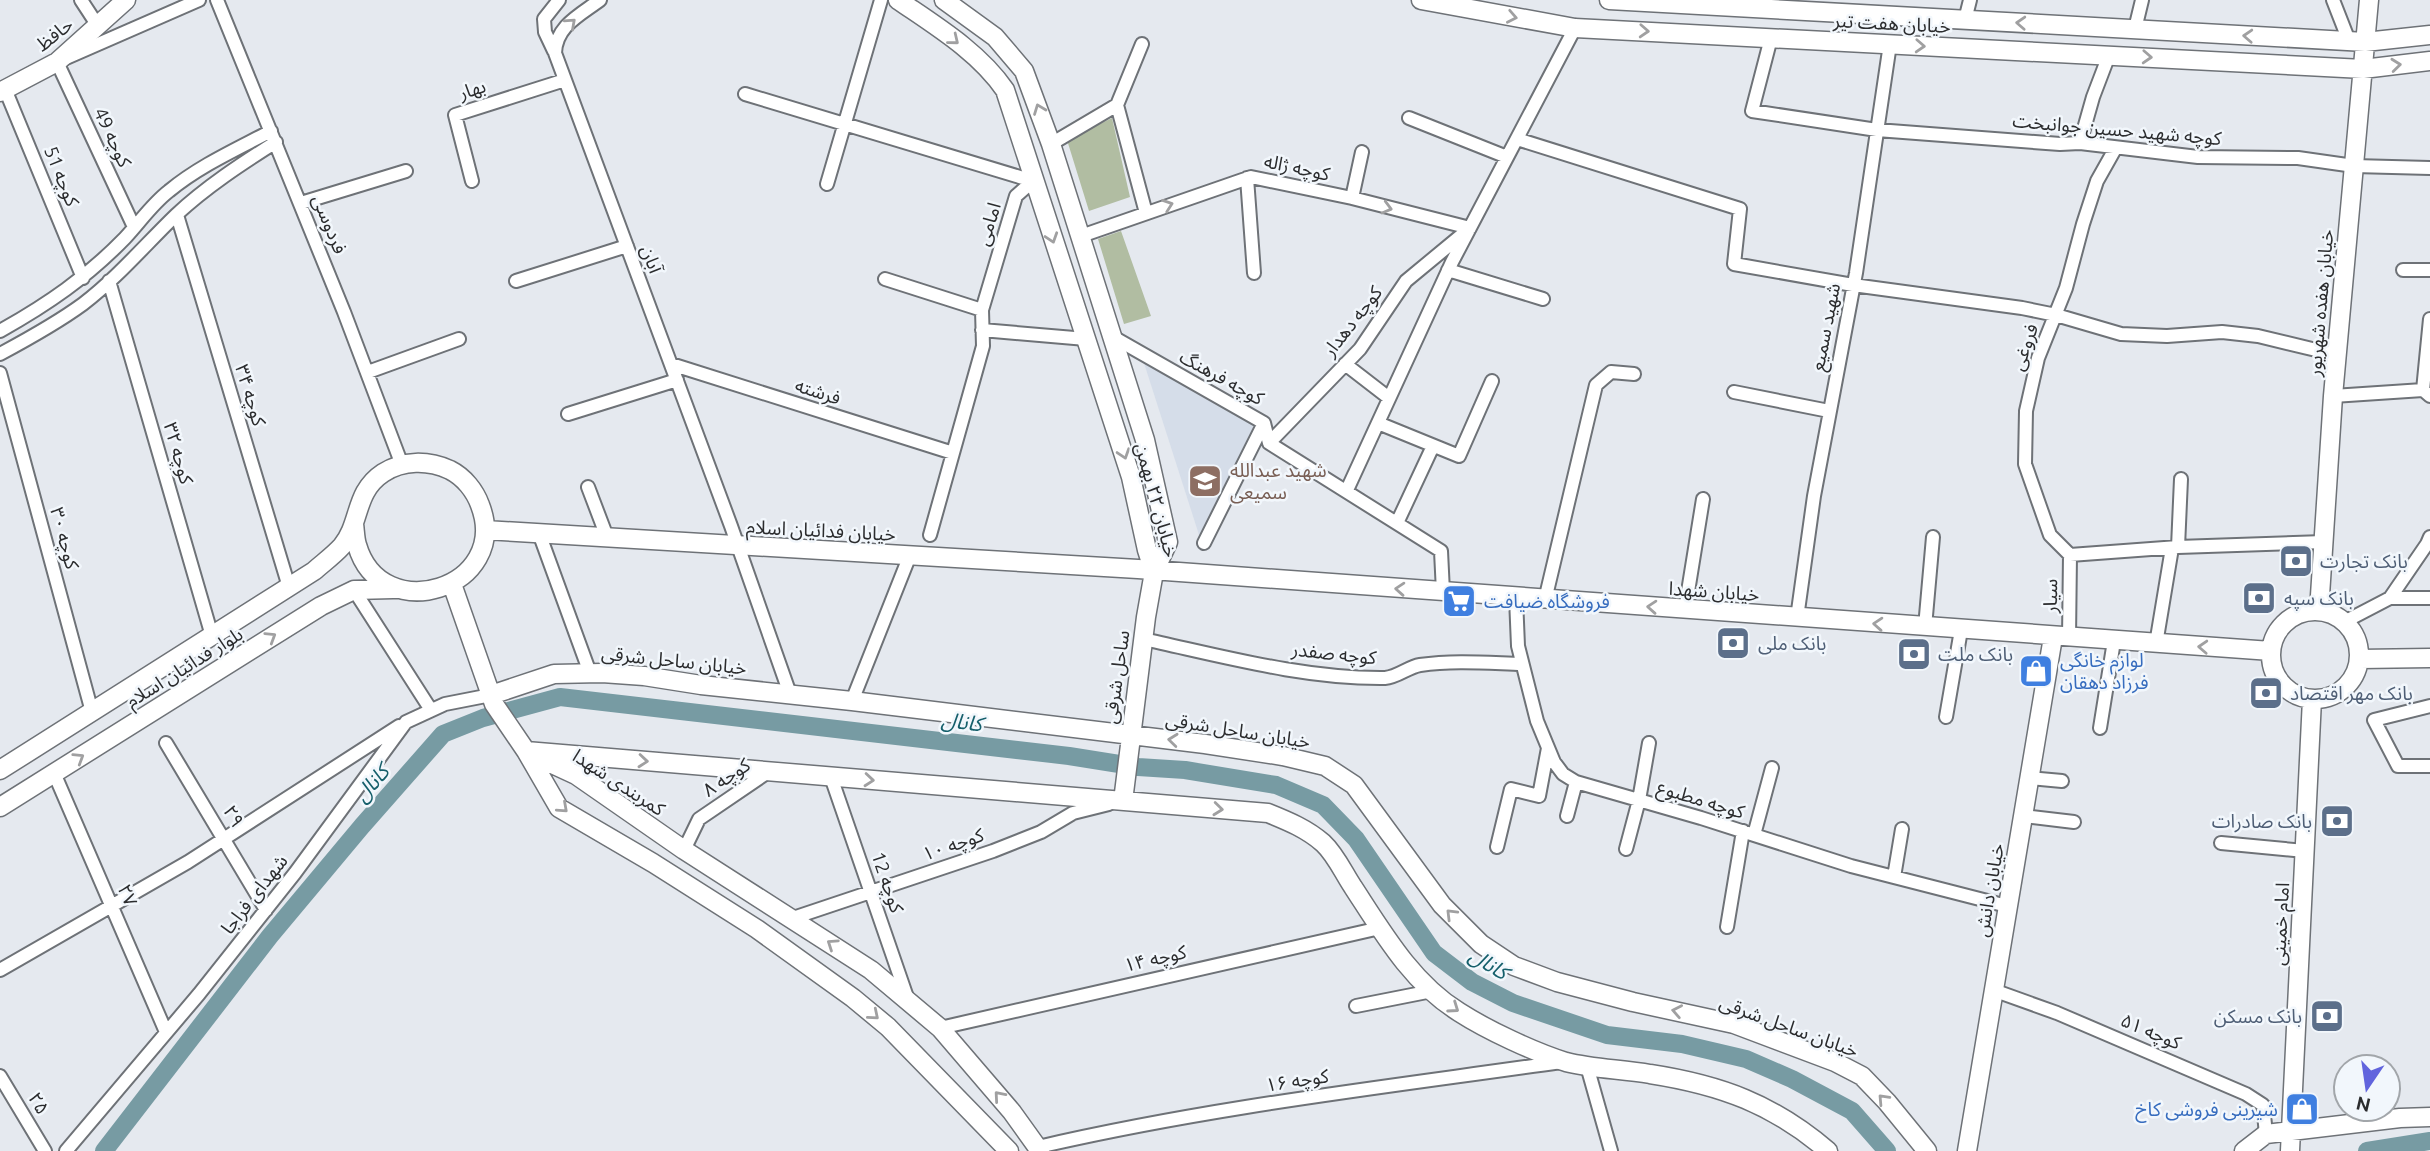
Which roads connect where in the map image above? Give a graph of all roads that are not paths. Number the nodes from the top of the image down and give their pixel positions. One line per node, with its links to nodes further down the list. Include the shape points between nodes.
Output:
1 (81, 0): 18 (street)
2 (126, 0): 18 (street, حافظ)
3 (199, 0): 31 (street)
4 (217, 0): 41 (street, فردوسی)
5 (559, 0): 28 (street, آبان, via 544,19)
6 (600, 0): 28 (street, one-way to 6, via 556,40 565,27)
7 (881, 0): 39 (street)
8 (898, 0): 53 (street, خیابان ۲۲ بهمن, one-way to 53, via 992,71 1005,90)
9 (944, 0): 44 (street, خیابان ۲۲ بهمن, one-way to 9, via 1024,71 995,37)
10 (1421, 0): 19 (street, خیابان هفت تیر, one-way to 19)
11 (1609, 0): 16 (street, خیابان هفت تیر)
12 (1970, 0): 17 (street)
13 (2141, 0): 20 (street)
14 (2333, 0): 24 (street)
15 (2369, 0): 24 (street, خیابان هفده شهریور)
16 (1794, 5): 17 (street, خیابان هفت تیر)
17 (1965, 20): 20 (street, خیابان هفت تیر, one-way to 17); 27 (street)
18 (98, 26): 31 (street, حافظ)
19 (1576, 28): 23 (street, خیابان هفت تیر, one-way to 23); 42 (street, کوچه دهدار)
20 (2135, 29): 22 (street, خیابان هفت تیر, one-way to 20)
21 (2430, 35): 24 (street, خیابان هفت تیر)
22 (2282, 37): 24 (street, خیابان هفت تیر); 32 (street)
23 (1771, 38): 26 (street, خیابان هفت تیر); 40 (street, کوچه شهید حسین جوانبخت, via 1752,111)
24 (2357, 42): 33 (street, خیابان هفده شهریور)
25 (1142, 44): 37 (street)
26 (1890, 44): 27 (street, خیابان هفت تیر, one-way to 27); 40 (street, شهید سمیع)
27 (1960, 48): 29 (street, خیابان هفت تیر)
28 (555, 53): 34 (street, آبان)
29 (2109, 55): 32 (street, خیابان هفت تیر, one-way to 32); 43 (street)
30 (2430, 61): 33 (street, خیابان هفت تیر, one-way to 30)
31 (57, 62): 35 (street, حافظ); 59 (street, کوچه 49)
32 (2280, 64): 33 (street, خیابان هفت تیر)
33 (2363, 69): 48 (street, خیابان هفده شهریور)
34 (565, 80): 52 (street, بهار, via 455,115); 62 (street, آبان)
35 (3, 90): 67 (street, کوچه 51)
36 (745, 94): 39 (street)
37 (1117, 105): 44 (street); 57 (street)
38 (1409, 118): 47 (street)
39 (845, 124): 53 (street); 54 (street)
40 (1877, 130): 43 (street, کوچه شهید حسین جوانبخت); 71 (street, شهید سمیع)
41 (274, 136): 56 (street, فردوسی); 58 (street); 59 (street, via 186,178)
42 (1517, 139): 47 (street, کوچه دهدار); 71 (street, via 1740,209 1734,264)
43 (2080, 143): 45 (street, کوچه شهید حسین جوانبخت)
44 (1051, 144): 61 (street, خیابان ۲۲ بهمن)
45 (2115, 149): 48 (street, کوچه شهید حسین جوانبخت, via 2198,157 2298,158); 74 (street, فروغی, via 2097,181)
46 (1362, 152): 55 (street)
47 (1507, 156): 60 (street, کوچه دهدار)
48 (2354, 166): 49 (street, کوچه شهید حسین جوانبخت); 82 (street, خیابان هفده شهریور)
49 (2430, 168)
50 (405, 171): 56 (street)
51 (1247, 178): 55 (street, کوچه ژاله); 57 (street, کوچه ژاله, one-way to 51); 66 (street)
52 (472, 181)
53 (1033, 181): 73 (street, امامی, via 1016,196); 80 (street, خیابان ۲۲ بهمن, one-way to 80)
54 (827, 184)
55 (1352, 198): 60 (street, کوچه ژاله, one-way to 60)
56 (300, 203): 85 (street, فردوسی)
57 (1146, 213): 61 (street, کوچه ژاله)
58 (177, 215): 69 (street); 122 (street, کوچه ۳۴)
59 (134, 228): 67 (street)
60 (1469, 228): 63 (street, کوچه دهدار); 83 (street, کوچه دهدار, via 1406,281)
61 (1081, 236): 78 (street, خیابان ۲۲ بهمن)
62 (627, 246): 70 (street); 84 (street, آبان)
63 (1448, 270): 72 (street); 93 (street, کوچه دهدار)
64 (2403, 270): 65 (street)
65 (2430, 270)
66 (1254, 273)
67 (83, 278): 77 (street)
68 (885, 279): 73 (street)
69 (109, 281): 81 (street, via 84,303); 136 (street, کوچه ۳۲)
70 (516, 281)
71 (1853, 285): 74 (street, via 1965,298); 94 (street, شهید سمیع)
72 (1543, 299)
73 (982, 310): 76 (street, امامی)
74 (2056, 315): 82 (street, via 2121,334 2222,332); 119 (street, فروغی, via 2038,358 2025,411 2025,464 2050,536)
75 (2430, 319): 91 (street)
76 (982, 330): 80 (street); 100 (street, امامی, via 983,346)
77 (0, 331)
78 (1113, 337): 96 (street, کوچه فرهنگ); 120 (street, خیابان ۲۲ بهمن, via 1168,542)
79 (460, 339): 85 (street)
80 (1086, 339): 120 (street, خیابان ۲۲ بهمن, one-way to 120, via 1131,477)
81 (0, 354)
82 (2337, 355): 92 (street, خیابان هفده شهریور)
83 (1345, 364): 93 (street); 98 (street, کوچه دهدار)
84 (671, 365): 88 (street, آبان); 100 (street, فرشته)
85 (368, 372): 101 (street, فردوسی)
86 (0, 373): 152 (street, کوچه ۳۰)
87 (1634, 373): 129 (street, via 1611,372 1596,384)
88 (677, 380): 95 (street); 116 (street, آبان)
89 (1492, 381): 99 (street, via 1459,456)
90 (1734, 392): 94 (street)
91 (2426, 393): 92 (street)
92 (2333, 396): 114 (street, خیابان هفده شهریور)
93 (1389, 398): 97 (street, کوچه دهدار)
94 (1829, 411): 132 (street, شهید سمیع)
95 (568, 414)
96 (1264, 423): 98 (street, کوچه فرهنگ); 115 (street)
97 (1378, 423): 99 (street); 104 (street, کوچه دهدار)
98 (1269, 443): 104 (street)
99 (1433, 446): 106 (street)
100 (953, 453): 110 (street, امامی)
101 (402, 464): 107 (street, via 368,487); 108 (street, via 436,464 467,482 477,496)
102 (2181, 480): 117 (street)
103 (588, 487): 111 (street)
104 (1347, 490): 106 (street)
105 (1703, 499): 130 (street)
106 (1397, 523): 125 (street, via 1441,551)
107 (354, 524): 122 (street, بلوار فدائیان اسلام, via 342,546); 123 (street, via 356,545 365,564 380,580)
108 (485, 530): 109 (street, خیابان فدائیان اسلام); 121 (street, via 475,562)
109 (539, 533): 111 (street, خیابان فدائیان اسلام); 145 (street)
110 (930, 535)
111 (607, 537): 116 (street, خیابان فدائیان اسلام)
112 (1933, 537): 134 (street)
113 (2430, 537): 127 (street)
114 (2323, 542): 117 (street); 131 (street, خیابان هفده شهریور)
115 (1204, 543)
116 (738, 546): 118 (street, خیابان فدائیان اسلام); 146 (street, آبان)
117 (2175, 548): 119 (street); 140 (street)
118 (909, 555): 120 (street, خیابان فدائیان اسلام); 149 (street)
119 (2070, 555): 137 (street, سیار)
120 (1154, 572): 125 (street, خیابان شهدا, one-way to 120); 138 (street, ساحل شرقی)
121 (452, 584): 123 (street, via 420,593); 147 (street)
122 (289, 587): 136 (street, بلوار فدائیان اسلام)
123 (399, 589): 124 (street, بلوار فدائیان اسلام)
124 (354, 590): 151 (street); 165 (street, بلوار فدائیان اسلام, one-way to 124, via 321,606)
125 (1443, 592): 126 (street, خیابان شهدا)
126 (1516, 598): 129 (street, خیابان شهدا); 144 (street)
127 (2390, 598): 128 (street); 133 (street)
128 (2430, 598)
129 (1545, 600): 130 (street, خیابان شهدا, one-way to 129)
130 (1685, 610): 132 (street, خیابان شهدا)
131 (2319, 611): 133 (street); 141 (street, via 2292,617 2282,626)
132 (1797, 618): 134 (street, خیابان شهدا, one-way to 132)
133 (2344, 622): 143 (street, via 2353,632)
134 (1925, 627): 135 (street, خیابان شهدا)
135 (1961, 630): 137 (street, خیابان شهدا); 153 (street)
136 (212, 636): 152 (street, بلوار فدائیان اسلام)
137 (2061, 637): 139 (street, خیابان شهدا); 167 (street, خیابان دانش)
138 (1143, 639): 144 (street, کوچه صفدر, via 1248,662 1358,677 1390,678 1418,666 1458,662); 156 (street, ساحل شرقی)
139 (2114, 641): 140 (street, خیابان شهدا); 155 (street)
140 (2156, 644): 141 (street, خیابان شهدا, one-way to 140)
141 (2271, 651): 148 (street, via 2272,665 2286,688)
142 (2430, 658): 143 (street)
143 (2360, 659): 148 (street, via 2349,684 2326,698)
144 (1522, 664): 160 (street)
145 (590, 673): 146 (street, خیابان ساحل شرقی); 147 (street, خیابان ساحل شرقی, via 554,674)
146 (790, 694): 149 (street, خیابان ساحل شرقی)
147 (493, 699): 151 (street, شهدای فراجا); 159 (street)
148 (2312, 699): 183 (street, امام خمینی)
149 (852, 701): 156 (street, خیابان ساحل شرقی)
150 (2430, 706): 161 (street, via 2374,720 2398,766)
151 (431, 710): 154 (street, شهدای فراجا)
152 (92, 712): 163 (street, بلوار فدائیان اسلام)
153 (1946, 717)
154 (406, 722): 178 (street); 188 (street, شهدای فراجا)
155 (2100, 727)
156 (1129, 741): 170 (street, ساحل شرقی); 211 (street, خیابان ساحل شرقی, one-way to 156, via 1862,1076 1835,1062 1734,1024 1557,982 1514,966 1481,944 1441,905 1354,785 1325,766 1283,756)
157 (166, 743): 178 (street, ۲۹)
158 (1649, 743): 171 (street)
159 (522, 745): 164 (street, one-way to 164); 182 (street, کمربندی شهدا, via 576,775); 208 (street, one-way to 208, via 559,808 757,929 853,998 888,1027)
160 (1548, 748): 169 (street, via 1563,774); 180 (street, via 1539,796 1511,789)
161 (2430, 766)
162 (1772, 768): 177 (street)
163 (0, 770)
164 (768, 772): 166 (street); 182 (street, کوچه ۸, via 699,819)
165 (54, 773): 172 (street, بلوار فدائیان اسلام); 187 (street, ۲۷)
166 (831, 777): 170 (street, one-way to 170); 185 (street, کوچه 12)
167 (2030, 778): 168 (street); 173 (street, خیابان دانش)
168 (2062, 781)
169 (1576, 782): 171 (street, کوچه مطبوع); 174 (street)
170 (1123, 794): 185 (street, کوچه ۱۰, via 1073,813 1041,832); 191 (street, one-way to 191, via 1268,813 1297,825 1325,845)
171 (1639, 800): 177 (street, کوچه مطبوع); 181 (street)
172 (0, 807)
173 (2023, 816): 175 (street); 186 (street, خیابان دانش)
174 (1567, 817)
175 (2074, 822)
176 (1902, 829): 184 (street)
177 (1748, 833): 184 (street, کوچه مطبوع); 190 (street)
178 (225, 838): 187 (street); 188 (street, ۲۹)
179 (2221, 843): 183 (street)
180 (1497, 848)
181 (1626, 849)
182 (684, 850): 189 (street, کمربندی شهدا)
183 (2305, 851): 204 (street, امام خمینی)
184 (1894, 877): 186 (street, کوچه مطبوع)
185 (871, 892): 189 (street, کوچه ۱۰); 195 (street, کوچه 12)
186 (2007, 906): 193 (street, خیابان دانش)
187 (112, 907): 192 (street); 198 (street, ۲۷)
188 (266, 910): 198 (street, شهدای فراجا)
189 (793, 918): 195 (street, کمربندی شهدا, one-way to 189, via 872,970)
190 (1727, 927)
191 (1380, 928): 194 (street, via 1399,957); 197 (street, کوچه ۱۴)
192 (0, 970)
193 (1993, 990): 203 (street, کوچه ۵۱, via 2246,1094 2263,1105); 212 (street, خیابان دانش)
194 (1432, 991): 196 (street); 199 (street, one-way to 199, via 1459,1012)
195 (908, 1000): 197 (street, کمربندی شهدا)
196 (1356, 1006)
197 (940, 1028): 205 (street, کمربندی شهدا, one-way to 197)
198 (166, 1032): 207 (street, شهدای فراجا)
199 (1565, 1061): 200 (street); 205 (street, کوچه ۱۶, via 1126,1126)
200 (1587, 1066): 209 (street); 210 (street, via 1715,1087 1765,1106)
201 (0, 1076): 206 (street, ۲۵)
202 (2430, 1117): 204 (street, via 2400,1118)
203 (2266, 1134): 204 (street); 213 (street)
204 (2290, 1143)
205 (1039, 1149)
206 (45, 1151)
207 (65, 1151)
208 (1009, 1151)
209 (1611, 1151)
210 (1828, 1151)
211 (1927, 1151)
212 (1967, 1151)
213 (2244, 1151)

